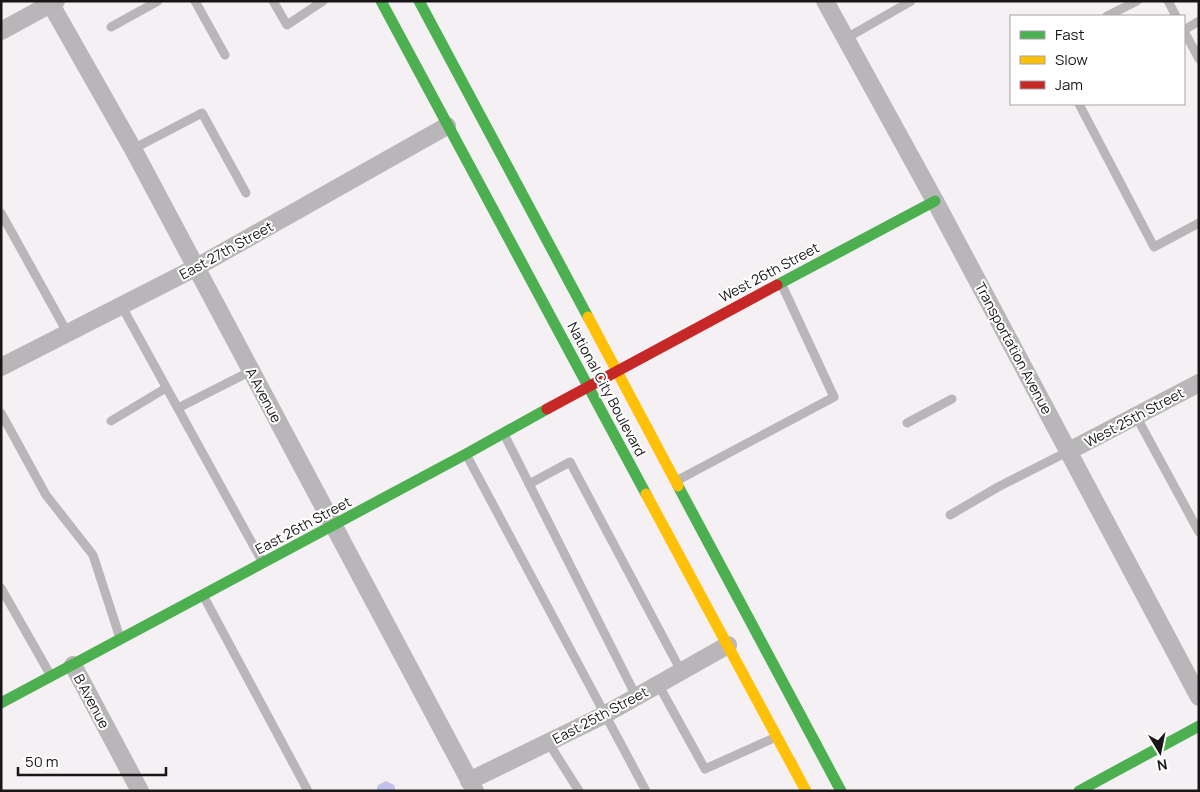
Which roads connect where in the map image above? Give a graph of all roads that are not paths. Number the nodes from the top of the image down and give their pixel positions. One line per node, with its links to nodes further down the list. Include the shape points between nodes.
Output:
1 (158, 1): 15 (lane)
2 (195, 1): 20 (lane)
3 (273, 1): 4 (lane, via 287,25)
4 (323, 1)
5 (381, 1): 23 (main road, National City Boulevard)
6 (419, 1): 34 (main road, National City Boulevard)
7 (825, 1): 19 (street, Transportation Avenue)
8 (911, 1): 19 (lane)
9 (1136, 1): 12 (lane)
10 (1168, 1): 13 (lane)
11 (52, 2): 17 (street); 24 (street, A Avenue)
12 (1109, 15)
13 (1175, 15)
14 (1199, 21): 16 (lane)
15 (110, 27)
16 (1185, 29)
17 (1, 32)
18 (1185, 32): 21 (lane)
19 (845, 38): 26 (street, Transportation Avenue)
20 (225, 55)
21 (1199, 59)
22 (1080, 105): 28 (lane, via 1154,247)
23 (447, 126): 29 (street, East 27th Street); 37 (main road, National City Boulevard)
24 (133, 149): 25 (lane, via 202,113); 29 (street, A Avenue)
25 (246, 194)
26 (935, 201): 30 (main road, West 26th Street); 46 (street, Transportation Avenue)
27 (1, 213): 32 (lane)
28 (1199, 223)
29 (195, 268): 31 (street, East 27th Street); 35 (street, A Avenue)
30 (781, 283): 34 (main road, West 26th Street); 48 (lane, via 834,397)
31 (121, 305): 32 (street, East 27th Street); 38 (lane)
32 (67, 332): 33 (street, East 27th Street)
33 (1, 367)
34 (617, 370): 37 (main road, East 26th Street); 48 (main road, National City Boulevard)
35 (251, 371): 40 (lane); 51 (street, A Avenue)
36 (1199, 383): 42 (street, West 25th Street)
37 (589, 386): 45 (main road, East 26th Street); 57 (main road, National City Boulevard)
38 (166, 388): 40 (lane); 43 (lane)
39 (952, 399): 44 (lane)
40 (178, 408): 53 (lane)
41 (1, 413): 56 (lane, via 46,495 93,555)
42 (1136, 416): 46 (street, West 25th Street); 52 (lane)
43 (111, 421)
44 (907, 423)
45 (504, 433): 47 (main road, East 26th Street); 49 (lane)
46 (1069, 451): 50 (lane); 63 (street, Transportation Avenue)
47 (466, 454): 51 (main road, East 26th Street); 65 (lane)
48 (675, 481): 75 (main road, National City Boulevard)
49 (529, 484): 59 (lane, via 570,462); 62 (lane)
50 (950, 515)
51 (334, 525): 53 (main road, East 26th Street); 69 (street, A Avenue)
52 (1199, 532)
53 (263, 563): 55 (main road, East 26th Street)
54 (1, 588): 60 (lane)
55 (203, 595): 56 (main road, East 26th Street); 71 (lane)
56 (120, 639): 58 (main road, East 26th Street)
57 (728, 644): 59 (street, East 25th Street); 67 (main road, National City Boulevard)
58 (73, 665): 60 (main road, East 26th Street); 70 (street, B Avenue)
59 (681, 671): 61 (street, East 25th Street)
60 (51, 676): 64 (main road, East 26th Street)
61 (658, 684): 62 (street, East 25th Street); 67 (lane, via 705,769)
62 (636, 696): 65 (street, East 25th Street)
63 (1199, 697)
64 (1, 703)
65 (604, 715): 68 (street, East 25th Street); 73 (lane)
66 (1199, 726): 76 (main road)
67 (777, 737): 74 (main road, National City Boulevard)
68 (548, 742): 69 (street, East 25th Street); 72 (lane)
69 (472, 786)
70 (140, 791)
71 (308, 791)
72 (579, 791)
73 (646, 791)
74 (806, 791)
75 (841, 791)
76 (1079, 791)

